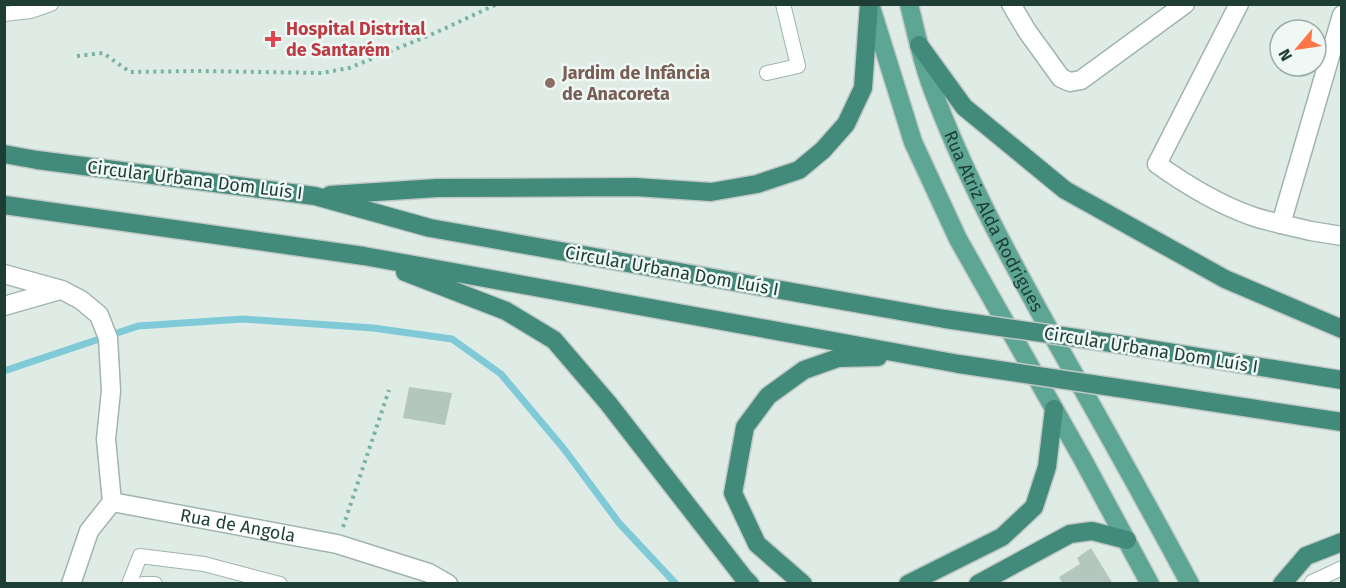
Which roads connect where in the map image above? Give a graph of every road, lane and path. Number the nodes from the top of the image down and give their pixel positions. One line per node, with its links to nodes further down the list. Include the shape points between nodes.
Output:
1 (51, 4): 9 (lane)
2 (497, 4): 12 (path, via 349,68 322,73 130,72 103,53)
3 (783, 4): 13 (lane, via 798,66)
4 (869, 4): 15 (highway, via 862,88 846,124 799,170 757,184 711,192 635,187 437,188); 27 (main road, Rua Atriz Alda Rodrigues, via 913,142 958,239)
5 (909, 4): 11 (main road, Rua Atriz Alda Rodrigues)
6 (1011, 4): 7 (street, via 1054,69 1070,82 1081,80)
7 (1185, 4)
8 (1239, 4): 17 (street, via 1158,164 1214,199)
9 (4, 14)
10 (1341, 15): 17 (street)
11 (919, 45): 23 (highway, via 963,107 1065,190 1225,279); 45 (main road, Rua Atriz Alda Rodrigues, via 936,100 982,202)
12 (77, 56)
13 (767, 73)
14 (4, 154): 15 (highway, Circular Urbana Dom Luís I)
15 (315, 196): 25 (highway, Circular Urbana Dom Luís I, bridge, via 430,228 945,319)
16 (4, 205): 19 (highway)
17 (1281, 224): 18 (street)
18 (1341, 236)
19 (364, 256): 24 (highway); 40 (highway, via 506,311 554,340)
20 (4, 274): 21 (street)
21 (62, 290): 22 (street); 29 (street, via 99,315 106,332 111,392 106,439)
22 (4, 306)
23 (1341, 329)
24 (917, 356): 28 (highway, bridge); 41 (highway, via 838,358 804,370 768,396 745,427 733,493 757,544)
25 (1341, 380)
26 (388, 390): 32 (path)
27 (1054, 409): 30 (main road, Rua Atriz Alda Rodrigues); 42 (highway, via 1047,467 1034,507 1002,537)
28 (1341, 422)
29 (112, 502): 32 (street, Rua de Angola); 34 (street, via 88,531)
30 (1127, 540): 43 (highway, via 1092,531 1070,534); 44 (main road, Rua Atriz Alda Rodrigues)
31 (1341, 542): 46 (highway, via 1306,556)
32 (337, 544): 39 (street, Rua de Angola, via 429,573)
33 (1341, 568): 47 (lane)
34 (71, 584)
35 (129, 584): 38 (lane, via 140,556 204,564)
36 (143, 584): 37 (lane)
37 (155, 584)
38 (280, 584)
39 (448, 584)
40 (750, 584)
41 (803, 584)
42 (908, 584)
43 (978, 584)
44 (1150, 584)
45 (1190, 584)
46 (1282, 584)
47 (1311, 584)

